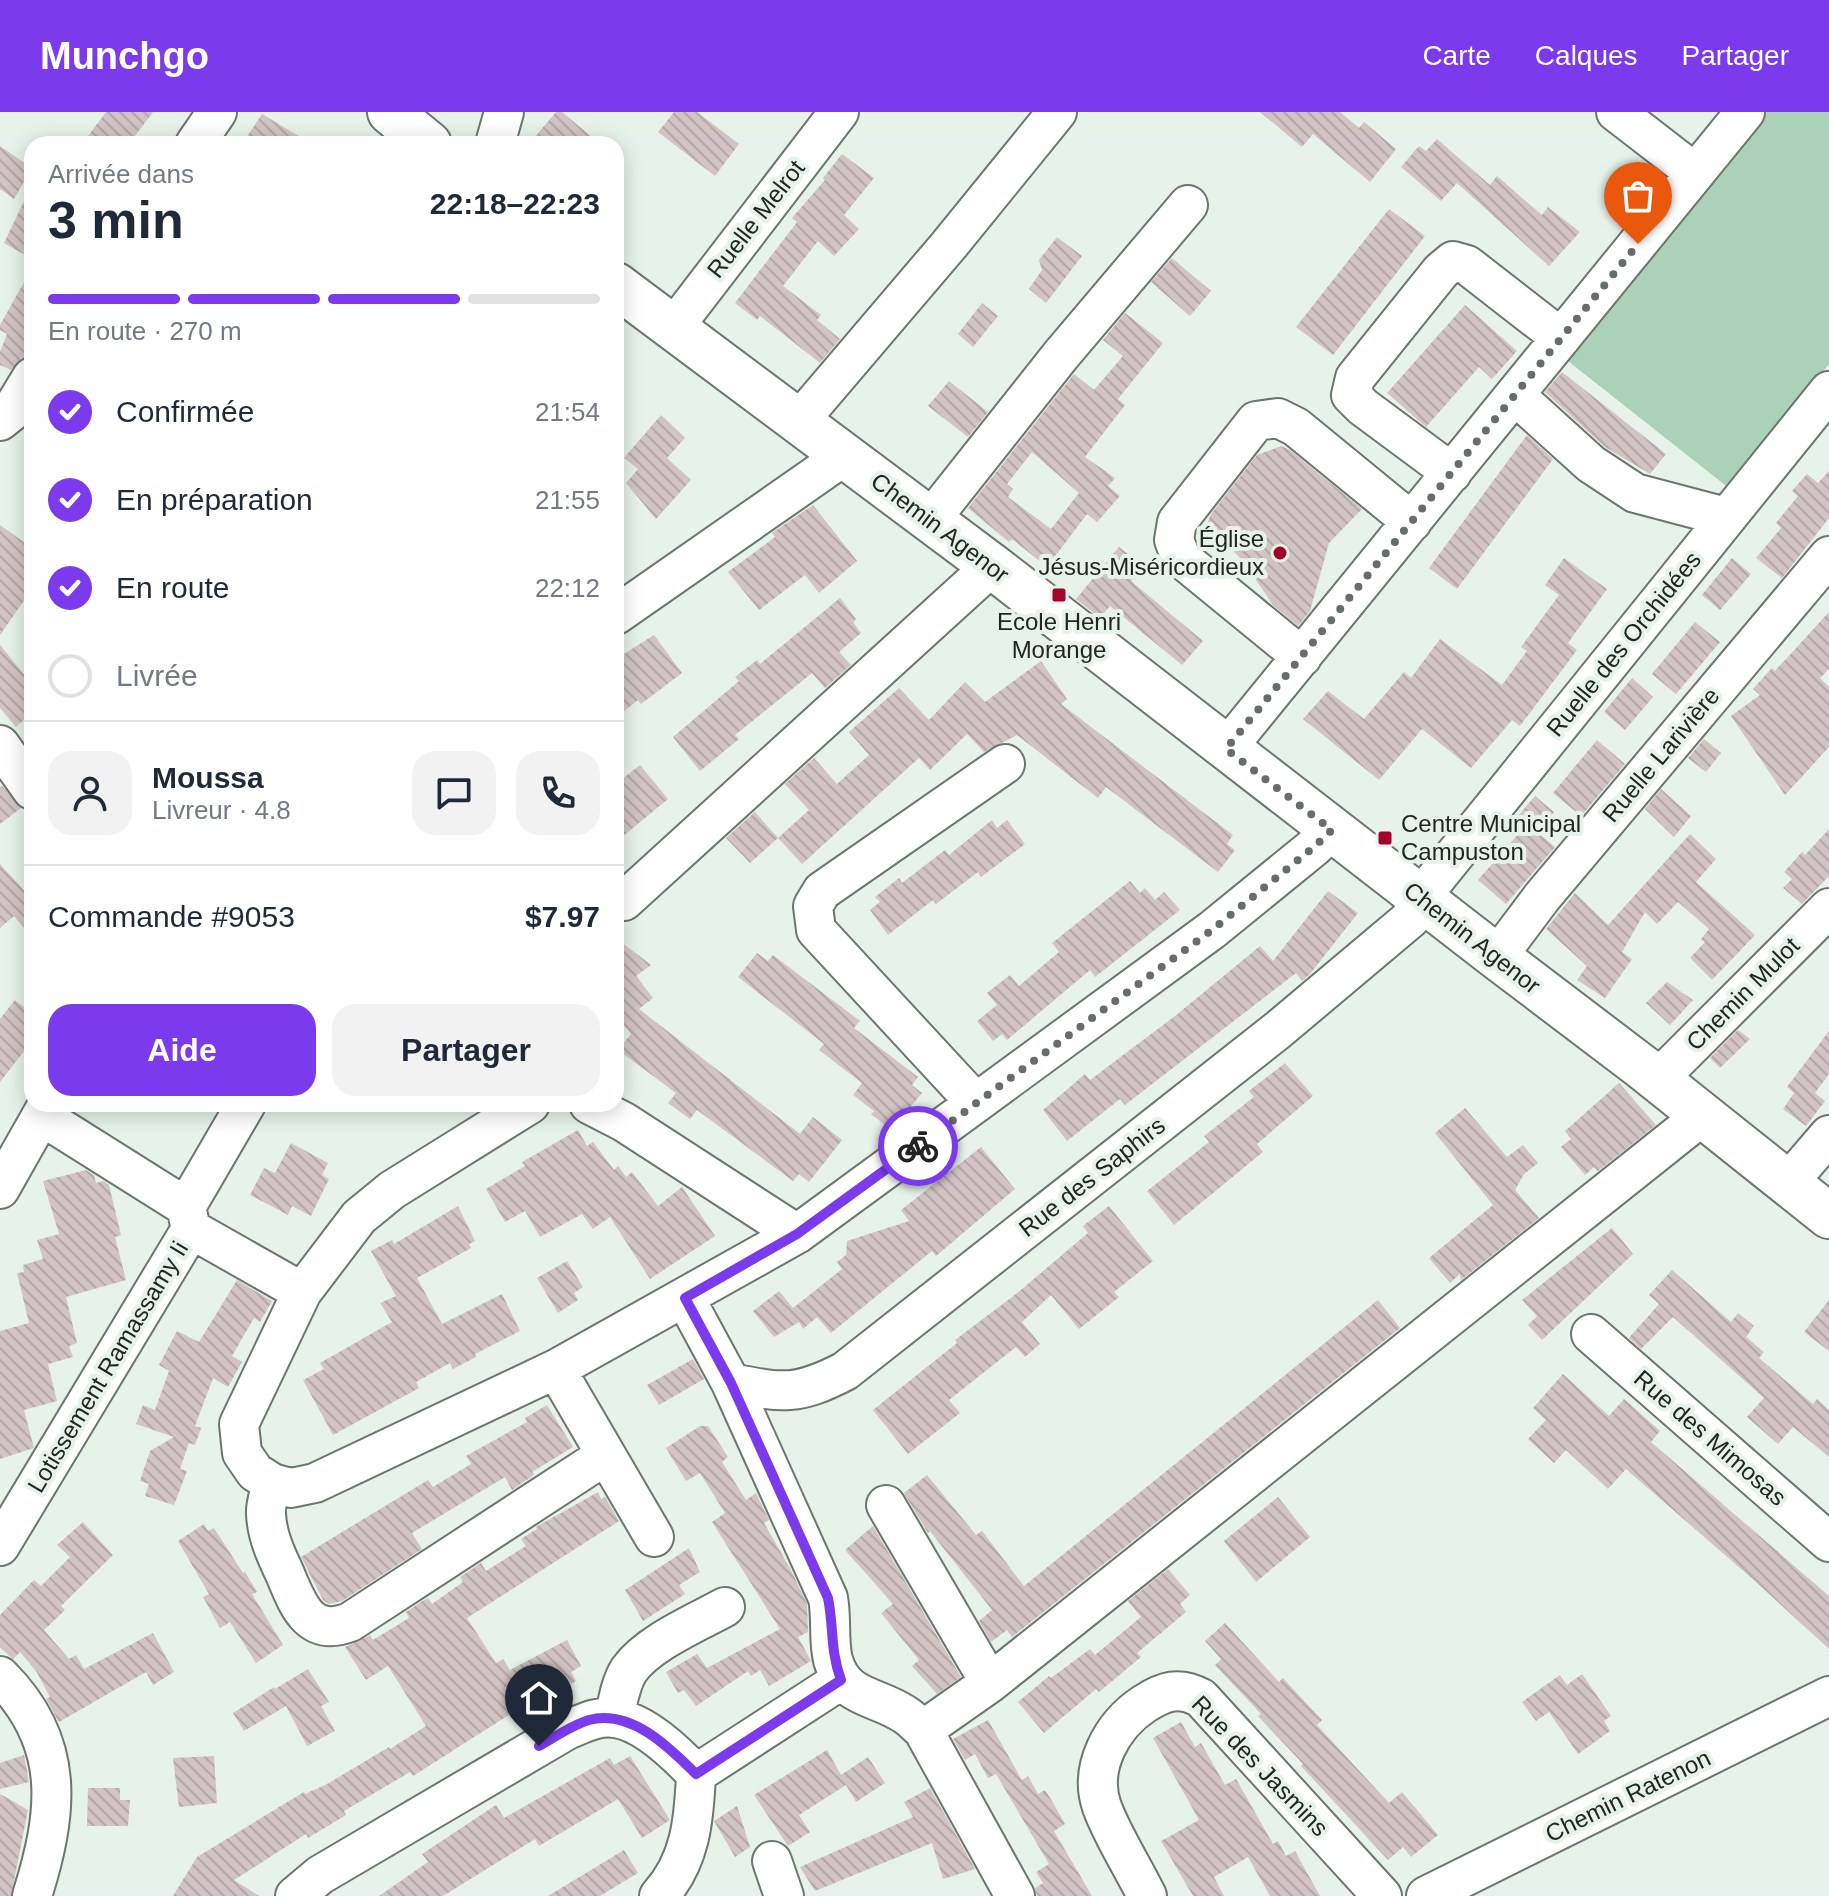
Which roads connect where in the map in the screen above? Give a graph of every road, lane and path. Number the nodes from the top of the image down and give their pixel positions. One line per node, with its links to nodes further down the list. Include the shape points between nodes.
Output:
1 (217, 112): 8 (street)
2 (390, 112): 9 (main road)
3 (504, 112): 10 (street)
4 (839, 112): 14 (street, Ruelle Melrot)
5 (1057, 112): 20 (street)
6 (1616, 112): 11 (street)
7 (1745, 112): 11 (street)
8 (200, 136)
9 (419, 136)
10 (497, 136)
11 (1695, 173): 15 (street)
12 (1188, 205): 24 (street)
13 (624, 291): 14 (main road, Chemin Agenor)
14 (674, 327): 20 (main road, Chemin Agenor)
15 (1561, 338): 17 (street); 22 (street, via 1467,265 1453,261 1441,271 1355,378 1351,395)
16 (1829, 391): 23 (street, Ruelle des Orchidées)
17 (1516, 396): 22 (street); 23 (street, via 1591,464 1635,493)
18 (24, 397): 19 (street)
19 (14, 421)
20 (799, 421): 21 (main road, Chemin Agenor)
21 (844, 456): 24 (main road, Chemin Agenor); 28 (street)
22 (1452, 473): 25 (street)
23 (1726, 517): 35 (street, Ruelle des Orchidées)
24 (931, 519): 27 (main road, Chemin Agenor)
25 (1412, 522): 29 (street); 29 (street, via 1296,427 1278,418 1256,421 1177,522 1174,540 1181,558)
26 (1829, 556): 38 (street, Ruelle Larivière)
27 (992, 566): 31 (main road, Chemin Agenor); 36 (street)
28 (624, 609)
29 (1302, 657): 31 (street)
30 (0, 745): 33 (street)
31 (1226, 749): 34 (main road, Chemin Agenor)
32 (1005, 764): 40 (street, via 822,891 813,906 816,930)
33 (24, 779)
34 (1332, 830): 35 (main road, Chemin Agenor); 40 (street, via 1212,930)
35 (1420, 898): 38 (main road, Chemin Agenor); 57 (street, Rue des Saphirs, via 1410,919 1278,1030 845,1371 791,1391)
36 (624, 901)
37 (1829, 908): 39 (street, Chemin Mulot)
38 (1497, 957): 39 (main road, Chemin Agenor)
39 (1658, 1079): 46 (main road, Chemin Agenor)
40 (976, 1103): 52 (street)
41 (45, 1112): 49 (street)
42 (49, 1112): 51 (street, Lotissement Ramassamy Ii)
43 (242, 1112): 51 (street)
44 (517, 1112): 53 (street, via 359,1217)
45 (605, 1112): 52 (street)
46 (1702, 1116): 48 (main road, Chemin Agenor); 67 (street)
47 (1829, 1135): 48 (street)
48 (1787, 1184): 50 (main road, Chemin Agenor)
49 (0, 1189)
50 (1829, 1216)
51 (188, 1218): 53 (street, Lotissement Ramassamy Ii); 63 (street, Lotissement Ramassamy Ii)
52 (797, 1234): 54 (street)
53 (302, 1292): 59 (street, via 239,1424 242,1453 255,1472)
54 (685, 1298): 56 (street); 57 (street)
55 (1591, 1334): 62 (street, Rue des Mimosas)
56 (556, 1369): 58 (street); 59 (street, via 315,1483 291,1488)
57 (731, 1383): 66 (street, via 828,1598 833,1657)
58 (606, 1455): 59 (street, via 339,1626 327,1627 301,1611 270,1542 265,1511); 61 (street)
59 (272, 1483)
60 (886, 1505): 67 (street)
61 (654, 1537)
62 (1829, 1542)
63 (0, 1546)
64 (725, 1607): 69 (street, via 644,1653 619,1691)
65 (0, 1676): 72 (street, via 35,1720 50,1763 52,1819)
66 (841, 1680): 70 (street, via 855,1692 903,1713); 71 (street)
67 (990, 1683): 70 (street)
68 (1829, 1696): 78 (street, Chemin Ratenon)
69 (614, 1718): 71 (street, via 672,1749); 73 (street, via 567,1730 320,1875)
70 (923, 1730): 75 (street)
71 (696, 1774): 74 (street, via 685,1856)
72 (32, 1896)
73 (295, 1896)
74 (659, 1896)
75 (1015, 1896)
76 (1147, 1896): 77 (street, Rue des Jasmins, via 1101,1805 1099,1778 1103,1753 1117,1729 1134,1711 1172,1690 1201,1698)
77 (1382, 1896)
78 (1426, 1896)

